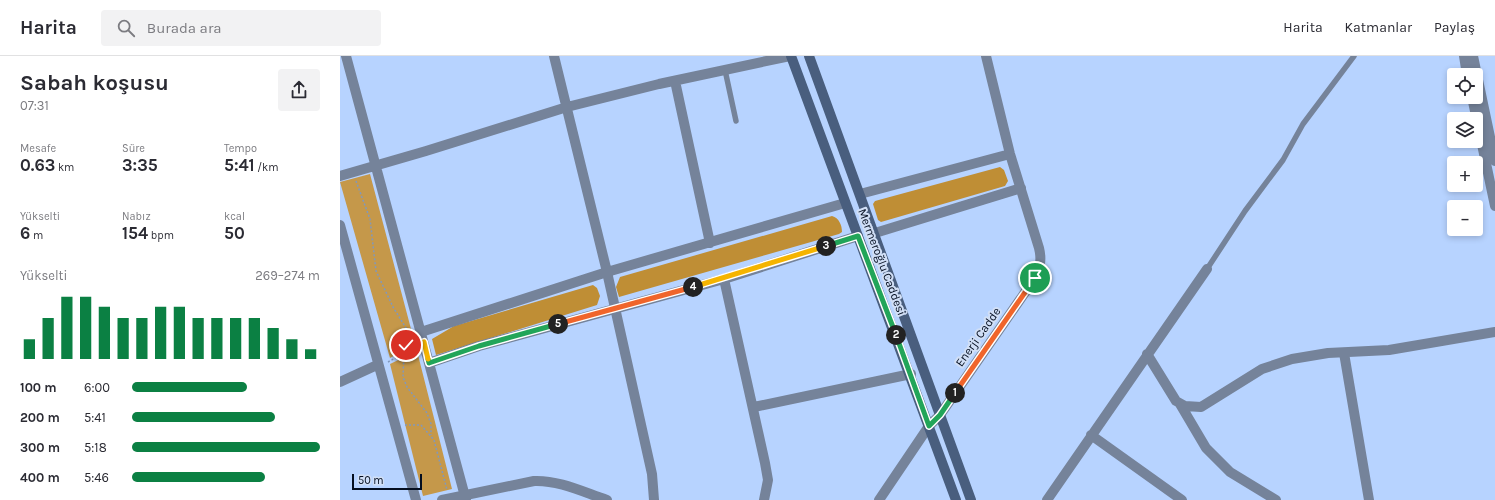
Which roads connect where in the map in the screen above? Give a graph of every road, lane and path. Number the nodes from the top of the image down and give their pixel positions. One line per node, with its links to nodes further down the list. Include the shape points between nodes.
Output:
1 (346, 56): 17 (street)
2 (554, 56): 13 (street)
3 (790, 56): 10 (street); 22 (main road, Mermeroğlu Caddesi)
4 (809, 56): 21 (main road, Mermeroğlu Caddesi)
5 (986, 56): 15 (street)
6 (1354, 56): 28 (lane, via 1303,124 1283,160)
7 (1464, 56): 9 (street)
8 (1473, 56): 16 (street)
9 (1466, 68)
10 (725, 70): 11 (street); 14 (lane)
11 (675, 81): 13 (street); 27 (street)
12 (1473, 104): 23 (street)
13 (567, 107): 17 (street); 29 (street)
14 (736, 121)
15 (1010, 154): 20 (street); 21 (street)
16 (1495, 161)
17 (375, 165): 18 (street); 32 (street)
18 (353, 172): 19 (street); 36 (path, via 370,219 376,271 406,328)
19 (340, 176)
20 (1021, 188): 25 (street); 44 (street, Enerji Cadde, via 1040,248 1040,266 1035,278)
21 (860, 194): 25 (main road, Mermeroğlu Caddesi)
22 (845, 203): 26 (main road, Mermeroğlu Caddesi); 27 (street)
23 (1495, 206)
24 (340, 226): 39 (street)
25 (874, 233): 44 (main road, Mermeroğlu Caddesi)
26 (858, 236): 30 (street); 40 (main road, Mermeroğlu Caddesi)
27 (710, 243): 29 (street)
28 (1207, 269): 37 (street)
29 (607, 272): 31 (street); 32 (street)
30 (724, 279): 31 (street); 43 (street)
31 (615, 308): 38 (street, via 479,346); 53 (street, via 652,474)
32 (421, 332): 34 (street)
33 (1495, 332): 35 (street, via 1424,342 1389,350)
34 (424, 342): 36 (path); 38 (street)
35 (1344, 353): 42 (street, via 1328,353 1271,365 1252,374 1206,405 1194,407); 61 (street)
36 (404, 354): 39 (path); 48 (path, via 403,377 412,395 427,413 432,424)
37 (1147, 354): 42 (street, via 1171,394); 47 (street)
38 (429, 363): 49 (street)
39 (378, 367): 41 (street); 45 (street)
40 (910, 374): 43 (street); 46 (main road, Mermeroğlu Caddesi)
41 (340, 382)
42 (1180, 404): 60 (street, via 1206,448 1230,472)
43 (754, 407): 54 (street, via 768,480)
44 (940, 415): 46 (street, Enerji Cadde); 57 (main road, Mermeroğlu Caddesi)
45 (394, 426): 48 (path, via 421,425); 51 (street)
46 (929, 426): 55 (street, Enerji Cadde); 56 (main road, Mermeroğlu Caddesi)
47 (1091, 435): 58 (street); 59 (street)
48 (431, 436): 50 (path)
49 (465, 497): 50 (street); 52 (street, via 542,480 559,483)
50 (445, 499)
51 (416, 500)
52 (606, 500)
53 (654, 500)
54 (764, 500)
55 (879, 500)
56 (956, 500)
57 (971, 500)
58 (1046, 500)
59 (1182, 500)
60 (1276, 500)
61 (1369, 500)

